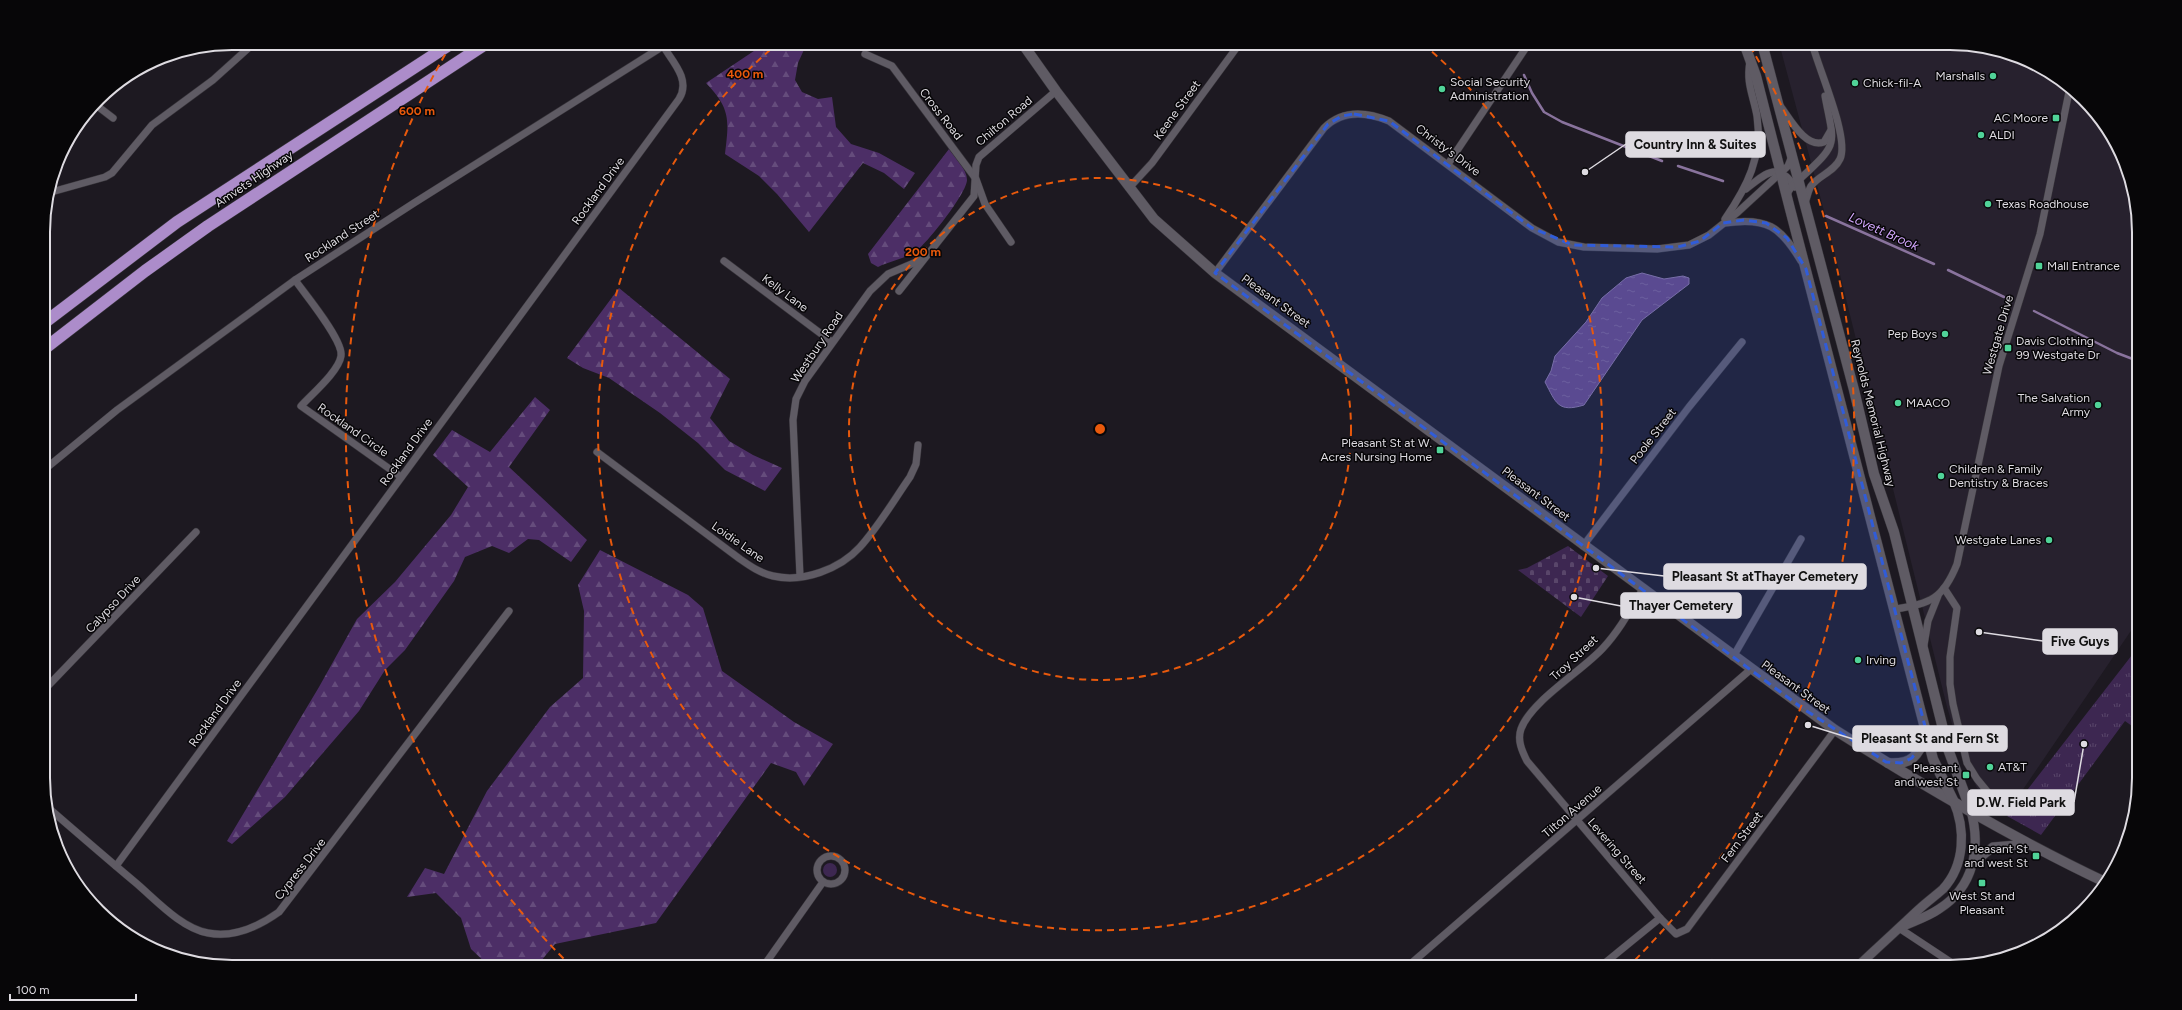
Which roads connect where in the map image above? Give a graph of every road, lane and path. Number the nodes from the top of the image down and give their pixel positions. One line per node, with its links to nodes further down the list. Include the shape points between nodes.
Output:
1 (246, 50): 29 (street, via 213,80 152,125 112,173)
2 (441, 50): 40 (highway, Amvets Highway, via 177,222)
3 (476, 50): 43 (highway, Amvets Highway, via 208,226)
4 (656, 50): 38 (street, Rockland Street)
5 (668, 50): 47 (street, Rockland Drive, via 684,83 683,92)
6 (1027, 50): 15 (main road, Pleasant Street)
7 (1235, 50): 27 (street, Keene Street, via 1152,163)
8 (1524, 50): 22 (street)
9 (1746, 50): 13 (main road)
10 (1764, 50): 17 (main road, Reynolds Memorial Highway)
11 (1814, 50): 14 (street)
12 (865, 54): 24 (street, Cross Road, via 892,66)
13 (1750, 62): 23 (main road, via 1777,152); 28 (street, Christy's Drive, via 1747,78 1757,115 1759,138 1754,163)
14 (1820, 72): 20 (street); 25 (street, via 1843,145 1838,163)
15 (1056, 91): 24 (street, Chilton Road, via 979,157); 27 (main road, Pleasant Street)
16 (2069, 94): 52 (street, Westgate Drive, via 2038,242 1995,383 1959,558)
17 (1779, 105): 20 (street, via 1803,135 1814,142 1826,141); 21 (main road, Reynolds Memorial Highway)
18 (99, 107): 19 (street)
19 (113, 118)
20 (1831, 130): 26 (street, via 1829,150)
21 (1792, 156): 23 (street, Christy's Drive); 26 (main road, Reynolds Memorial Highway)
22 (1448, 164): 32 (street, Christy's Drive, via 1532,228 1550,238 1573,245 1646,249 1678,247 1700,241); 37 (street, Christy's Drive, via 1404,131 1383,119 1361,114 1348,114 1337,118 1321,133)
23 (1785, 169): 26 (street); 28 (street, Christy's Drive, via 1768,172); 30 (main road); 32 (street, Christy's Drive)
24 (976, 179): 33 (street, Cross Road, via 985,204); 34 (street, Chilton Road, via 974,196)
25 (1817, 181): 26 (street); 31 (street, via 1809,190)
26 (1796, 182): 30 (street); 31 (main road, Reynolds Memorial Highway)
27 (1130, 188): 37 (main road, Pleasant Street, via 1164,230)
28 (1744, 190): 32 (street, Christy's Drive)
29 (55, 191)
30 (1787, 196): 36 (main road)
31 (1805, 204): 55 (main road, Reynolds Memorial Highway, via 1874,474 1891,522)
32 (1723, 223): 36 (street, via 1752,220 1772,226 1787,238)
33 (1011, 242)
34 (921, 260): 39 (street, Chilton Road); 41 (street, Westbury Road, via 888,274 870,291)
35 (724, 261): 41 (street, Kelly Lane)
36 (1806, 269): 56 (main road)
37 (1215, 273): 50 (main road, Pleasant Street)
38 (295, 280): 46 (street, Rockland Street, via 117,410); 47 (street, Rockland Circle, via 333,332 341,348 341,355 332,372 301,406)
39 (899, 291)
40 (50, 318)
41 (832, 342): 51 (street, Westbury Road, via 805,381 796,399 793,420)
42 (1742, 342): 50 (street, Poole Street)
43 (50, 344)
44 (918, 445): 51 (street, Loidie Lane, via 916,464 910,477 860,547 833,567)
45 (597, 452): 51 (street, Loidie Lane, via 746,563 772,576)
46 (50, 465)
47 (401, 477): 73 (street, Rockland Drive)
48 (196, 532): 61 (street, Calypso Drive)
49 (1801, 539): 59 (street)
50 (1583, 546): 53 (main road, Pleasant Street)
51 (800, 576)
52 (1944, 588): 54 (street, Westgate Drive); 66 (street, via 1957,608 1951,646 1950,684 1967,763)
53 (1643, 589): 59 (main road, Pleasant Street); 64 (street, Troy Street, via 1604,647 1536,707 1524,721)
54 (1938, 595): 55 (street, Westgate Drive, via 1925,603); 58 (street, via 1927,626)
55 (1912, 606): 56 (street, Westgate Drive); 58 (main road, Reynolds Memorial Highway)
56 (1896, 609): 63 (main road)
57 (509, 611): 73 (street, Cypress Drive, via 310,875 279,912 269,919 235,934 207,933 176,916)
58 (1923, 651): 69 (main road, Reynolds Memorial Highway, via 1950,754)
59 (1733, 656): 60 (main road, Pleasant Street)
60 (1750, 670): 62 (main road, Pleasant Street); 70 (street, Tilton Avenue)
61 (50, 684)
62 (1835, 730): 65 (main road, Pleasant Street); 76 (street, Fern Street, via 1687,929 1676,934)
63 (1927, 734): 65 (main road, via 1921,748 1912,758 1901,763); 67 (main road, via 1938,771)
64 (1520, 739): 70 (street, Levering Street, via 1520,746 1527,762)
65 (1886, 762): 67 (main road, Pleasant Street)
66 (1991, 796)
67 (1953, 800): 69 (main road, Pleasant Street); 77 (street, via 1962,840 1956,869 1943,888)
68 (53, 811): 73 (street, Cypress Drive)
69 (1971, 811): 71 (main road, Pleasant Street); 72 (street, via 1976,834)
70 (1577, 822): 76 (street, Levering Street); 79 (street, Tilton Avenue)
71 (2028, 844): 72 (street, via 1993,847); 74 (main road, Pleasant Street)
72 (1973, 863): 77 (street, via 1964,884 1950,901 1938,910)
73 (116, 866)
74 (2100, 880)
75 (823, 882): 78 (street)
76 (1660, 918): 80 (street)
77 (1899, 928): 81 (street); 82 (street)
78 (768, 960)
79 (1415, 960)
80 (1609, 960)
81 (1865, 960)
82 (1947, 960)

